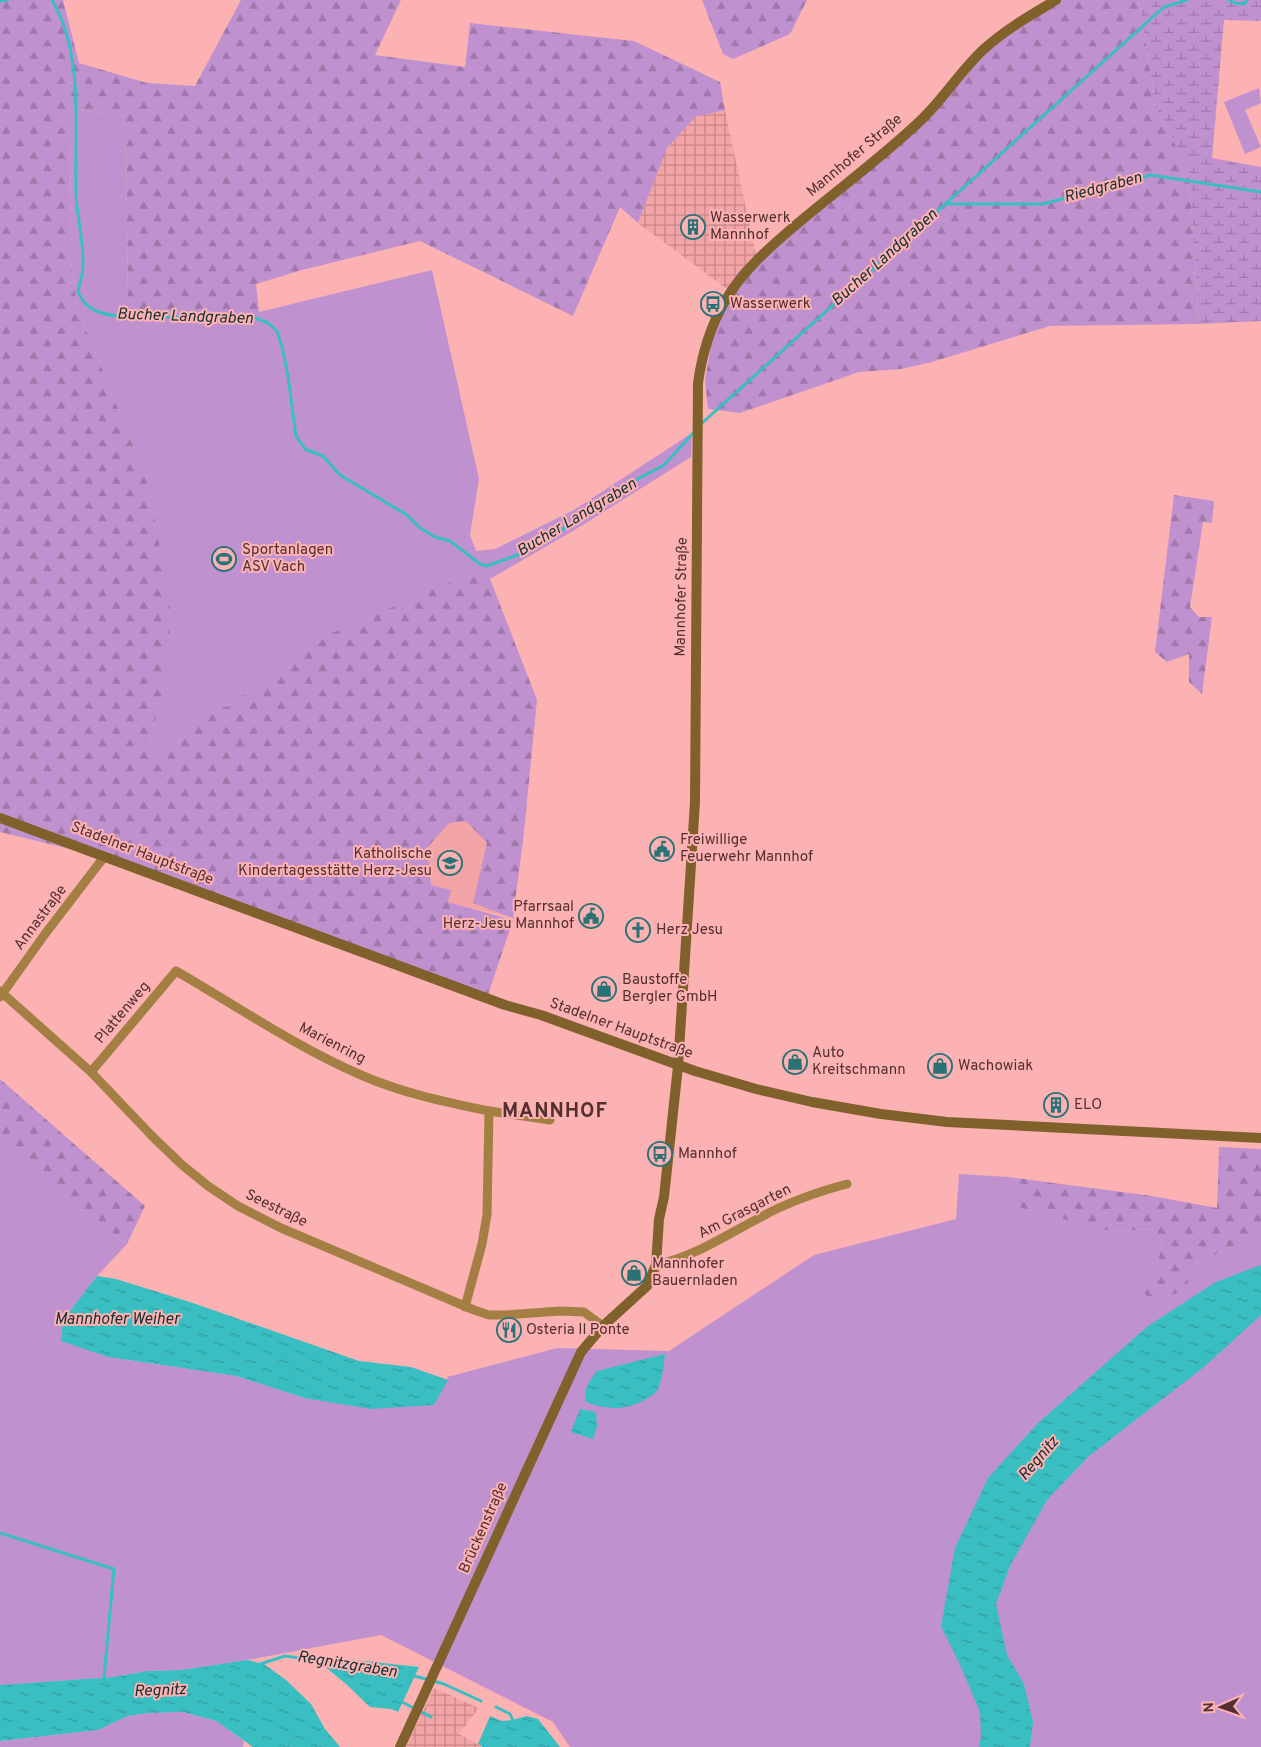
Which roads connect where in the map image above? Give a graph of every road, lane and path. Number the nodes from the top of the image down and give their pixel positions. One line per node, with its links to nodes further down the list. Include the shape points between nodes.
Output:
1 (1056, 0): 6 (main road, Mannhofer Straße, via 1014,25 984,49 921,121 777,241 746,272 726,300 708,338 698,383 694,802)
2 (0, 818): 3 (main road, Stadelner Hauptstraße)
3 (104, 857): 5 (street, Annastraße); 6 (main road, Stadelner Hauptstraße)
4 (176, 971): 7 (street, Plattenweg); 8 (street, Marienring, via 310,1050 362,1076 433,1100)
5 (1, 994): 7 (street, Seestraße)
6 (678, 1066): 10 (main road, Stadelner Hauptstraße, via 756,1090 881,1114 982,1125); 12 (main road, Mannhofer Straße)
7 (91, 1072): 13 (street, Seestraße, via 181,1164 238,1206 290,1232)
8 (489, 1111): 9 (street, Marienring); 13 (street, via 487,1214)
9 (550, 1120)
10 (1261, 1138)
11 (848, 1184): 12 (street, Am Grasgarten, via 800,1199 707,1247 675,1261)
12 (656, 1265): 14 (main road, Mannhofer Straße, via 647,1286)
13 (465, 1307): 14 (street, Seestraße, via 489,1315 584,1312)
14 (604, 1326): 15 (main road, Brückenstraße, via 581,1352)
15 (400, 1747)

